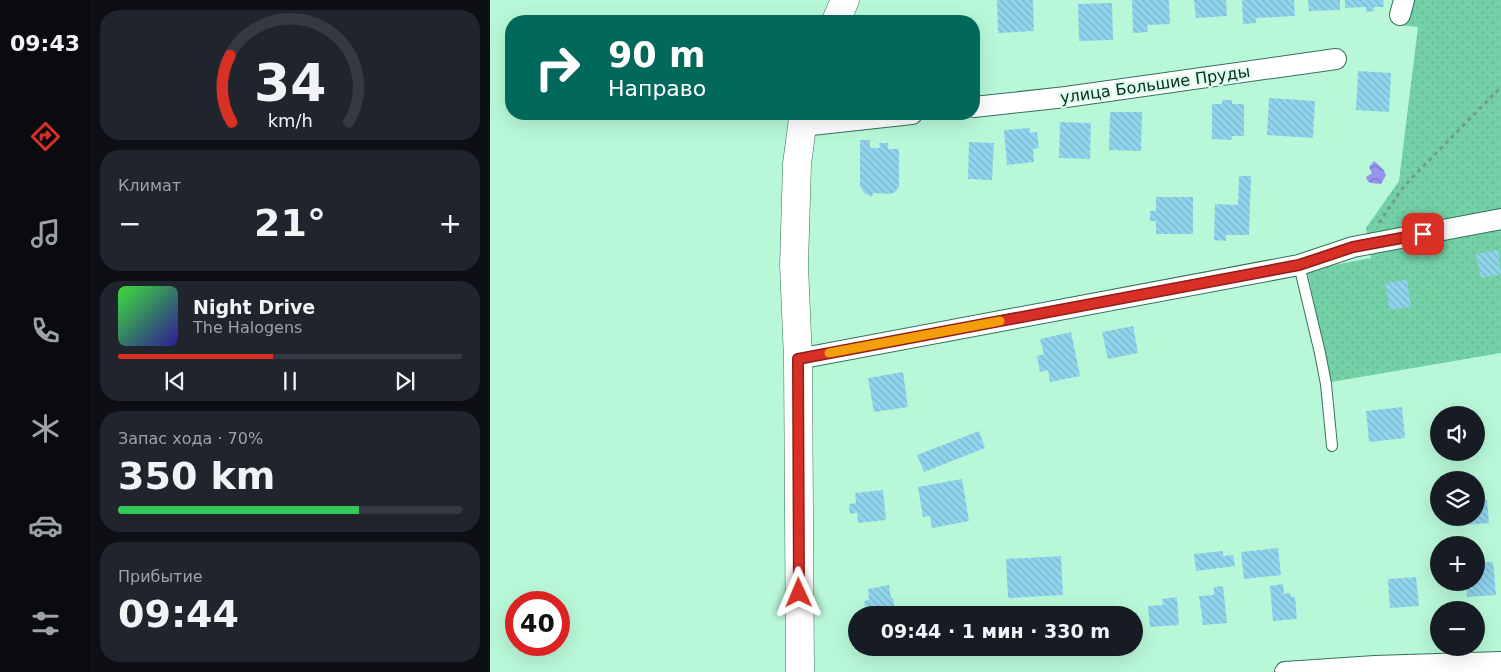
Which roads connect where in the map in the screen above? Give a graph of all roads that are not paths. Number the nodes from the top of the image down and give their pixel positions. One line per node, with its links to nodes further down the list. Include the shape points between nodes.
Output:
1 (845, 0): 2 (street)
2 (839, 15)
3 (1336, 59): 4 (street, улица Большие Пруды)
4 (980, 106)
5 (803, 120): 8 (street, via 797,164 794,265)
6 (1501, 219): 7 (street, via 1353,247)
7 (1299, 265): 8 (street); 9 (lane, via 1322,361)
8 (798, 359): 12 (street)
9 (1332, 446)
10 (1501, 662): 11 (street)
11 (1376, 669): 13 (street)
12 (800, 672)
13 (1285, 672)

